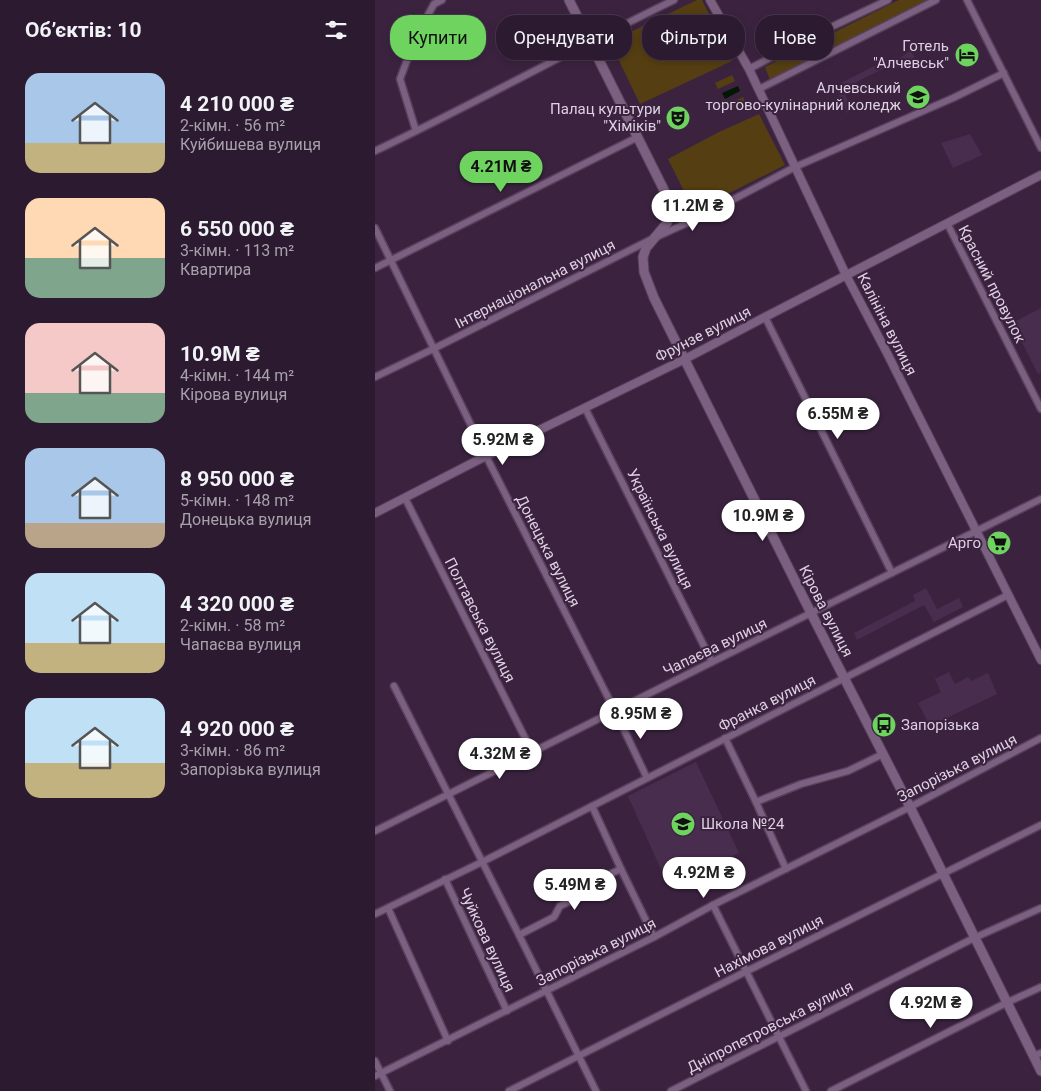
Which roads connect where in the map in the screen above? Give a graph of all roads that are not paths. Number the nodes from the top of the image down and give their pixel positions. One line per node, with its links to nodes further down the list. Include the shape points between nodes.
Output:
1 (443, 0): 15 (street, via 434,4 415,39 400,79)
2 (569, 0): 8 (main road, Кірова вулиця)
3 (674, 0): 9 (street)
4 (710, 0): 12 (street, Калініна вулиця)
5 (888, 0): 12 (street)
6 (936, 0): 14 (street)
7 (967, 0): 13 (street)
8 (577, 15)
9 (632, 21)
10 (554, 60): 15 (street)
11 (600, 60): 16 (main road, Кірова вулиця)
12 (749, 69): 14 (street, Калініна вулиця)
13 (1004, 72): 17 (street); 19 (street, Інтернаціональна вулиця, via 953,98)
14 (759, 89): 19 (street, Калініна вулиця)
15 (416, 131): 18 (street)
16 (638, 137): 23 (main road, Кірова вулиця, via 664,190 670,213 667,223); 24 (street)
17 (1041, 148)
18 (375, 151)
19 (795, 167): 23 (street, Інтернаціональна вулиця); 26 (street, Калініна вулиця)
20 (1041, 176): 21 (street, Фрунзе вулиця)
21 (947, 223): 26 (street, Фрунзе вулиця); 32 (street, Красний провулок)
22 (375, 228): 24 (street, Донецька вулиця)
23 (653, 238): 28 (street, Інтернаціональна вулиця); 29 (main road, Кірова вулиця, via 643,257 644,272)
24 (391, 259): 25 (street); 28 (street, Донецька вулиця)
25 (375, 268)
26 (846, 275): 27 (street, Фрунзе вулиця); 37 (street, Калініна вулиця)
27 (765, 317): 29 (street, Фрунзе вулиця); 38 (street)
28 (433, 349): 30 (street, Інтернаціональна вулиця); 33 (street, Донецька вулиця)
29 (685, 359): 31 (street, Фрунзе вулиця); 40 (main road, Кірова вулиця)
30 (375, 377)
31 (585, 408): 33 (street, Фрунзе вулиця); 42 (street, Українська вулиця)
32 (1041, 410)
33 (486, 456): 34 (street, Фрунзе вулиця); 45 (street, Донецька вулиця)
34 (405, 498): 36 (street, Фрунзе вулиця); 48 (street, Полтавська вулиця)
35 (1041, 500): 37 (street, Чапаєва вулиця)
36 (375, 513)
37 (976, 531): 38 (street, Чапаєва вулиця); 39 (street, Калініна вулиця)
38 (892, 573): 40 (street, Чапаєва вулиця)
39 (1009, 595): 41 (street, Калініна вулиця); 43 (street, Франка вулиця)
40 (811, 613): 42 (street, Чапаєва вулиця); 43 (main road, Кірова вулиця)
41 (1041, 660)
42 (712, 662): 45 (street, Чапаєва вулиця)
43 (844, 678): 46 (street, Франка вулиця); 49 (main road, Кірова вулиця)
44 (394, 686): 51 (street)
45 (615, 711): 48 (street, Чапаєва вулиця); 50 (street, Донецька вулиця)
46 (725, 738): 50 (street, Франка вулиця); 52 (street)
47 (1041, 738): 54 (street, Запорізька вулиця)
48 (532, 752): 51 (street, Чапаєва вулиця)
49 (883, 754): 52 (street, via 848,771 801,784); 54 (main road, Кірова вулиця)
50 (647, 778): 53 (street, Франка вулиця)
51 (447, 794): 56 (street, Чапаєва вулиця); 57 (street)
52 (756, 802): 59 (street)
53 (592, 806): 57 (street, Франка вулиця); 58 (street)
54 (910, 807): 59 (street, Запорізька вулиця); 60 (main road, Кірова вулиця)
55 (1041, 825): 60 (street, Нахімова вулиця)
56 (375, 831)
57 (482, 862): 61 (street, Франка вулиця); 66 (street)
58 (621, 869): 66 (street, via 595,881 593,891 560,906 553,918); 67 (street)
59 (787, 869): 62 (street, Запорізька вулиця)
60 (943, 874): 68 (main road, Кірова вулиця); 69 (street, Нахімова вулиця)
61 (445, 879): 63 (street, Франка вулиця); 73 (street, Чуйкова вулиця)
62 (713, 905): 67 (street, Запорізька вулиця); 69 (street)
63 (388, 908): 65 (street, Франка вулиця); 75 (street)
64 (1041, 908): 68 (street, Дніпропетровська вулиця)
65 (375, 914)
66 (519, 935): 71 (street)
67 (654, 937): 71 (street, Запорізька вулиця)
68 (974, 938): 72 (main road, Кірова вулиця); 74 (street, Дніпропетровська вулиця)
69 (745, 972): 74 (street); 77 (street, Нахімова вулиця)
70 (1041, 987): 72 (street)
71 (546, 992): 73 (street, Запорізька вулиця); 77 (street)
72 (1008, 1002): 76 (main road, Кірова вулиця); 86 (street)
73 (507, 1011): 75 (street, Запорізька вулиця)
74 (779, 1037): 84 (street, Дніпропетровська вулиця); 85 (street)
75 (448, 1041): 80 (street, Запорізька вулиця)
76 (1037, 1055): 79 (main road, Кірова вулиця)
77 (578, 1057): 82 (street, Нахімова вулиця); 83 (street)
78 (375, 1061): 80 (street)
79 (1041, 1071)
80 (378, 1075): 81 (street)
81 (390, 1091)
82 (509, 1091)
83 (596, 1091)
84 (671, 1091)
85 (806, 1091)
86 (831, 1091)

